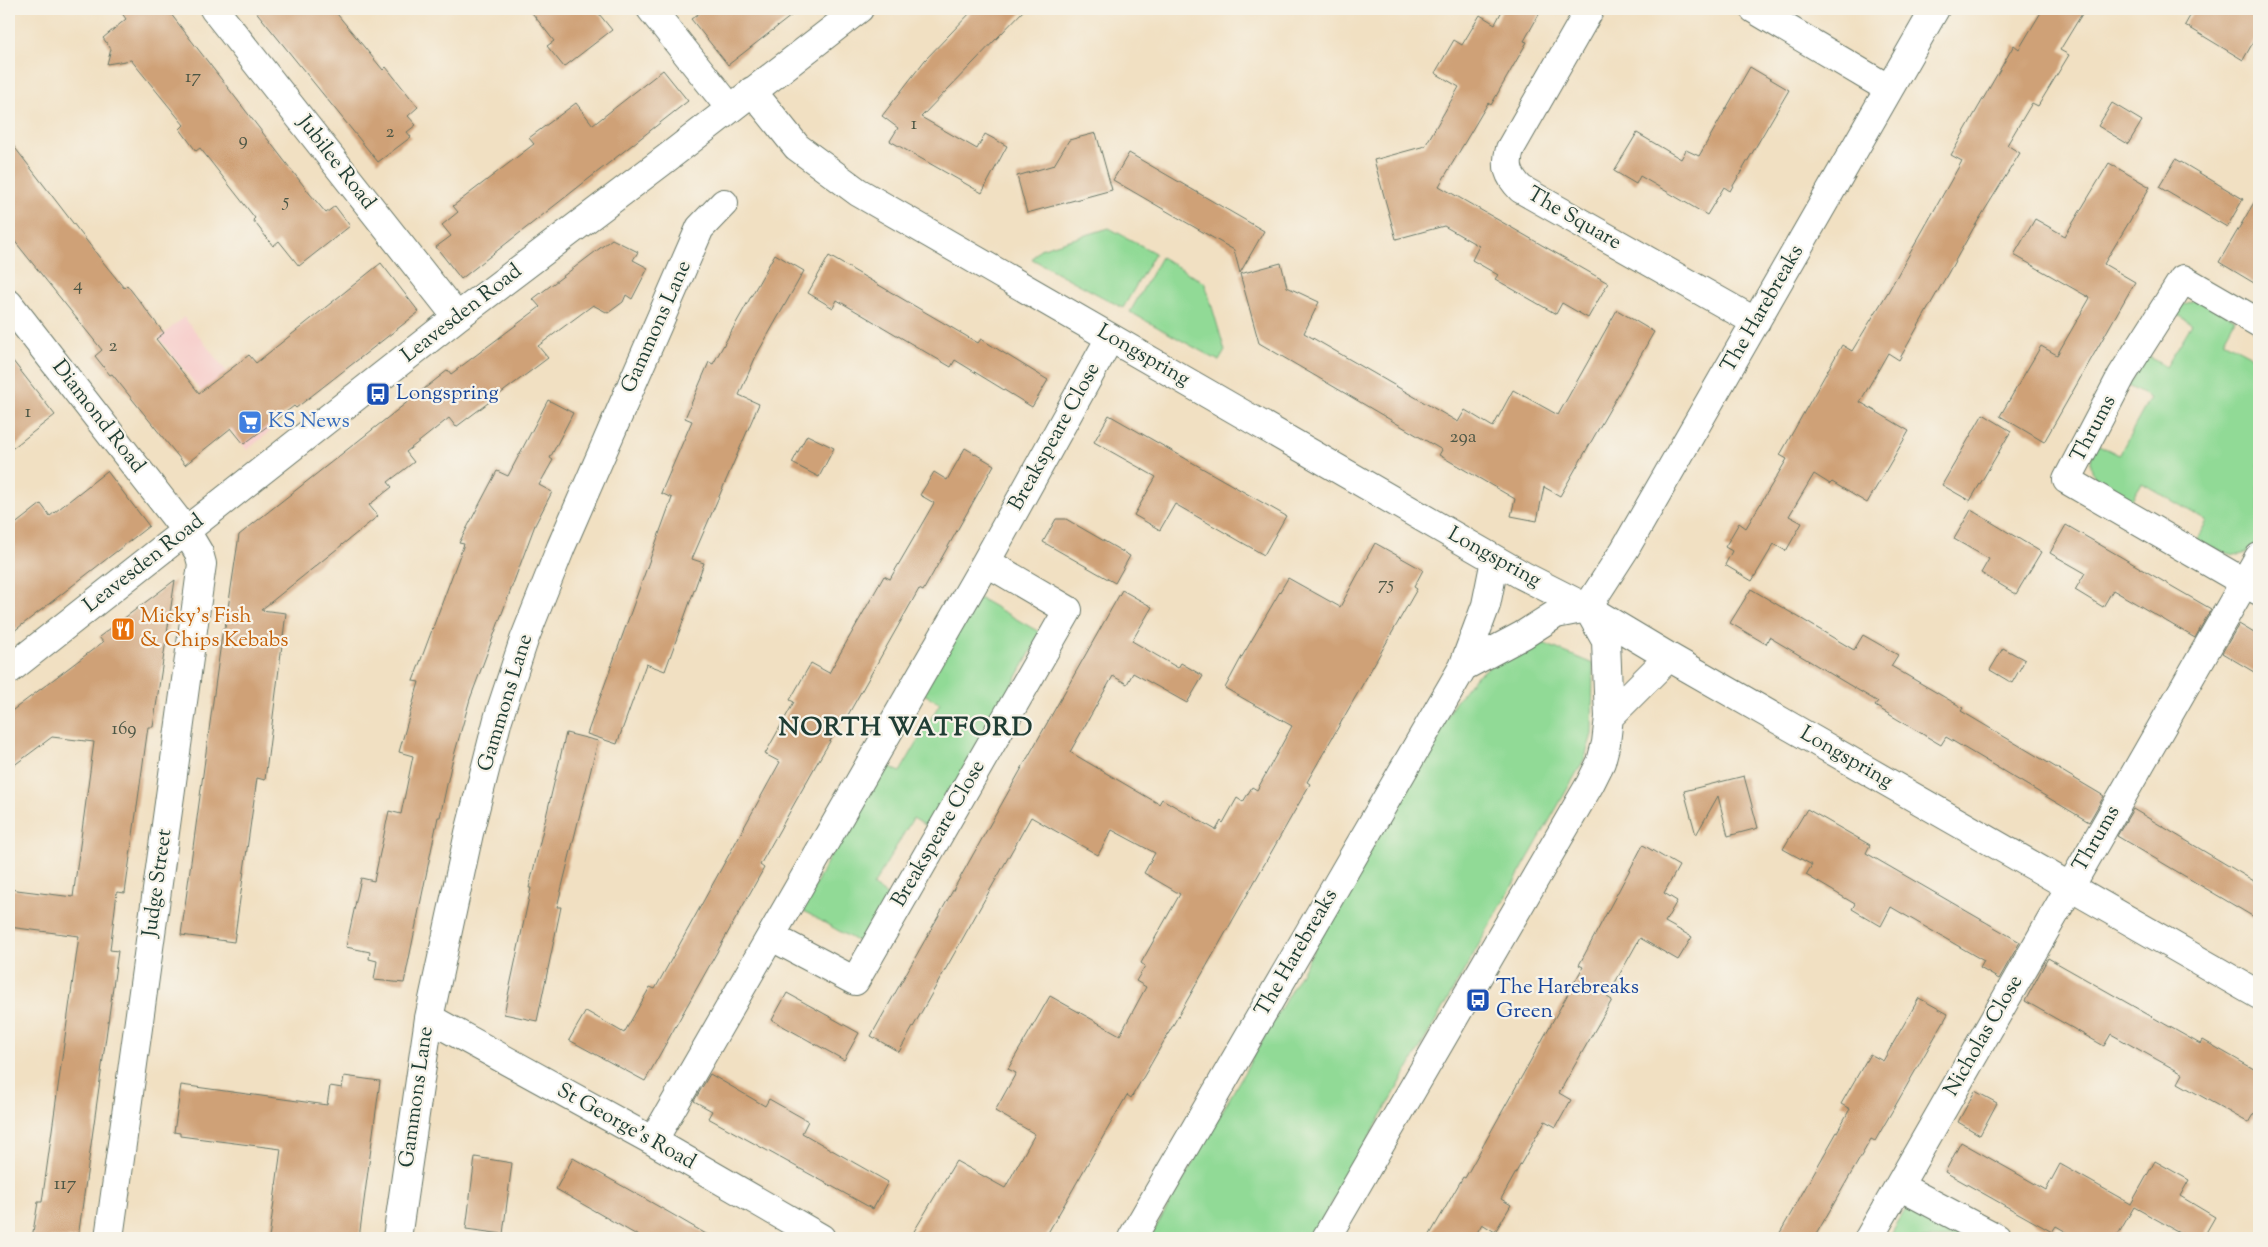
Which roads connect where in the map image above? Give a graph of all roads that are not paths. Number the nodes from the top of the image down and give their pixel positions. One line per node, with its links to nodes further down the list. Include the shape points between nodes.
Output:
1 (214, 9): 12 (street, Jubilee Road)
2 (651, 9): 9 (street)
3 (859, 9): 8 (street)
4 (1590, 9): 13 (street, The Square, via 1510,149 1507,171 1521,189)
5 (1754, 9): 7 (street)
6 (1935, 9): 7 (street, The Harebreaks)
7 (1889, 89): 13 (street, The Harebreaks)
8 (752, 91): 9 (street, Leavesden Road); 15 (street, Longspring, via 797,147 858,192)
9 (730, 108): 12 (street, Leavesden Road)
10 (724, 203): 29 (street, Gammons Lane, via 700,228 561,547 524,640 498,719 469,832)
11 (9, 304): 16 (street, Diamond Road)
12 (457, 317): 16 (street, Leavesden Road)
13 (1756, 322): 21 (street, The Harebreaks, via 1625,549)
14 (2259, 323): 20 (street, Thrums, via 2183,280 2122,375 2067,480)
15 (1110, 338): 18 (street, Longspring); 19 (street, Breakspeare Close)
16 (186, 531): 24 (street, Leavesden Road); 32 (street, Judge Street, via 199,553 202,575)
17 (2259, 557): 20 (street, Thrums)
18 (1495, 560): 21 (street, Longspring); 23 (street, The Harebreaks, via 1486,605)
19 (986, 562): 27 (street, Breakspeare Close); 27 (street, Breakspeare Close, via 1068,610 855,980)
20 (2252, 587): 26 (street, Thrums)
21 (1587, 608): 22 (street, Longspring); 23 (street, via 1556,614); 25 (street, via 1606,642)
22 (1669, 657): 25 (street); 26 (street, Longspring)
23 (1463, 667): 35 (street, The Harebreaks)
24 (9, 670)
25 (1609, 718): 36 (street, via 1601,762 1590,784)
26 (2069, 886): 28 (street, Longspring); 31 (street, Nicholas Close)
27 (772, 937): 30 (street, Breakspeare Close)
28 (2259, 995)
29 (429, 1018): 30 (street, St George's Road); 33 (street, Gammons Lane)
30 (653, 1141): 34 (street, St George's Road)
31 (1899, 1186): 37 (street, Nicholas Close); 38 (street)
32 (109, 1238)
33 (397, 1238)
34 (821, 1238)
35 (1132, 1238)
36 (1326, 1238)
37 (1869, 1238)
38 (1998, 1238)

